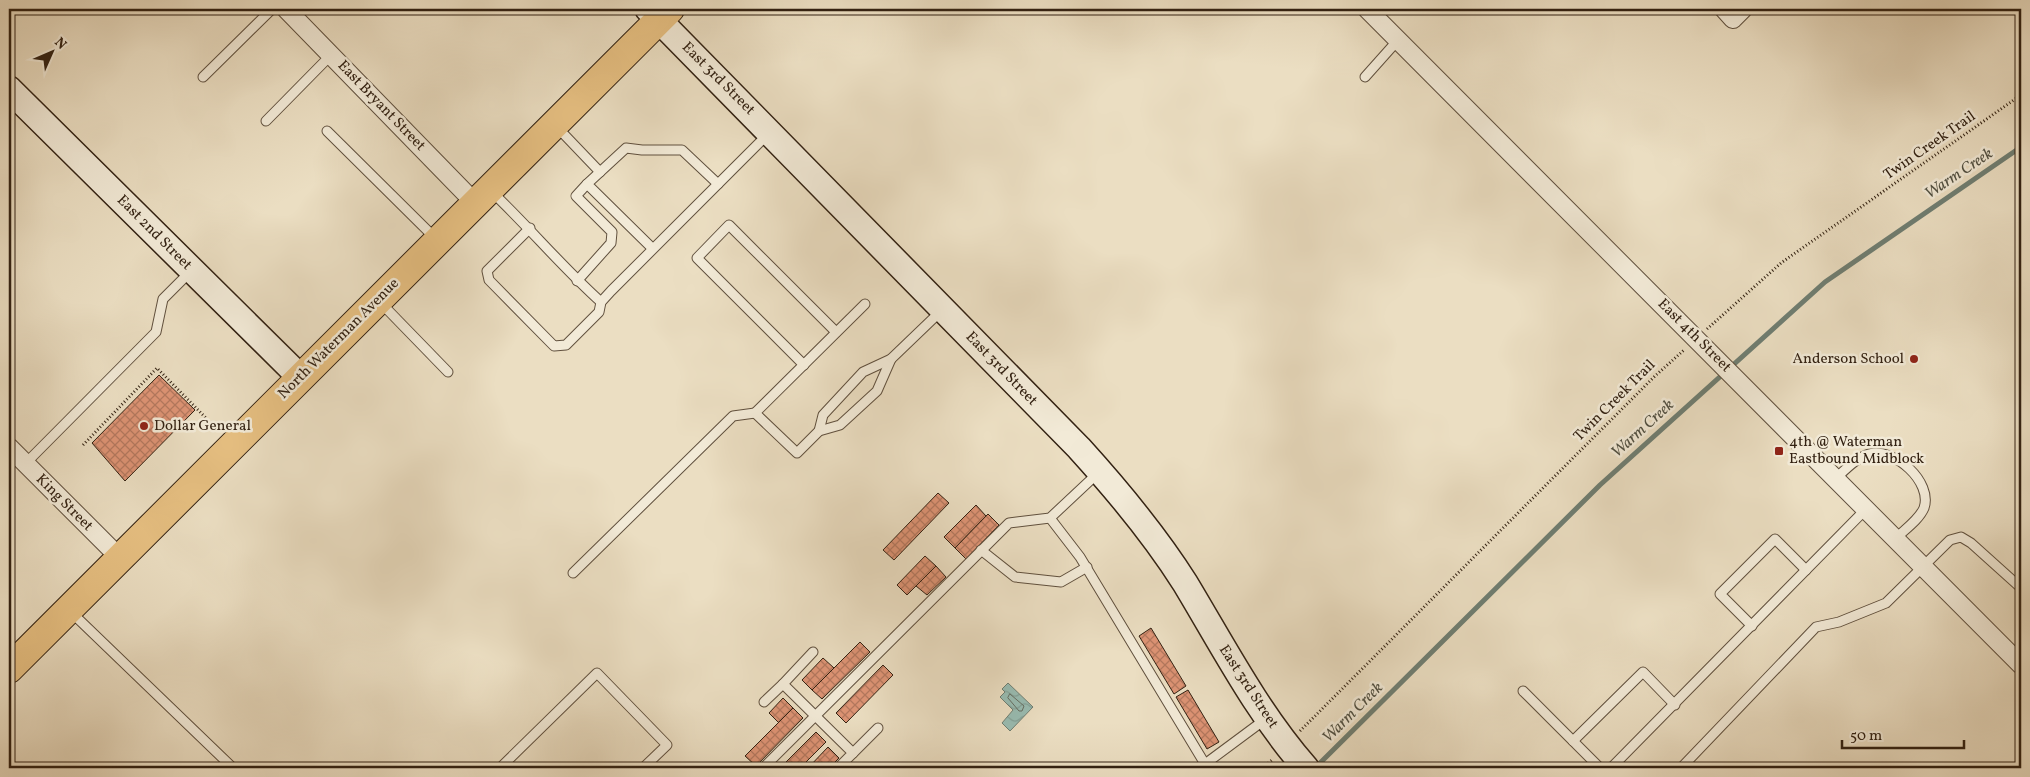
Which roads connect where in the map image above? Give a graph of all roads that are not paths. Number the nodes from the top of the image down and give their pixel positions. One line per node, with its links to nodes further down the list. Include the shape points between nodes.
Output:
1 (272, 9): 7 (lane)
2 (286, 9): 6 (street, East Bryant Street)
3 (1366, 9): 5 (street, East 4th Street)
4 (659, 13): 11 (main road, North Waterman Avenue); 13 (main road, East 3rd Street)
5 (1398, 40): 8 (lane); 37 (street, East 4th Street)
6 (332, 55): 10 (lane); 17 (street, East Bryant Street)
7 (203, 77)
8 (1365, 77)
9 (9, 89): 21 (main road, East 2nd Street)
10 (266, 121)
11 (554, 124): 14 (lane); 17 (main road, North Waterman Avenue)
12 (327, 131): 19 (lane)
13 (770, 132): 16 (lane); 26 (main road, East 3rd Street)
14 (600, 172): 15 (lane); 16 (lane, via 626,148 682,150)
15 (588, 184): 20 (lane); 22 (lane, via 576,196 612,232 611,243)
16 (718, 184): 20 (lane)
17 (482, 196): 18 (lane); 19 (main road, North Waterman Avenue)
18 (530, 228): 22 (lane); 24 (lane, via 486,271 489,280 554,346 566,345 599,312)
19 (438, 240): 23 (main road, North Waterman Avenue)
20 (652, 248): 24 (lane)
21 (192, 270): 31 (main road, East 2nd Street); 35 (lane, via 163,299 156,332)
22 (577, 281): 24 (lane)
23 (378, 300): 30 (lane); 31 (main road, North Waterman Avenue)
24 (601, 302)
25 (865, 304): 27 (lane)
26 (943, 309): 28 (lane); 36 (main road, East 3rd Street)
27 (836, 332): 29 (lane); 29 (lane, via 729,225 716,238 697,258)
28 (891, 359): 33 (lane, via 863,372 823,415); 33 (lane, via 877,391 840,425)
29 (804, 365): 32 (lane)
30 (448, 372)
31 (300, 378): 42 (main road, North Waterman Avenue)
32 (755, 413): 33 (lane, via 797,453); 46 (lane, via 733,416)
33 (819, 431)
34 (9, 447): 35 (street, King Street)
35 (26, 464): 42 (street, King Street)
36 (1100, 472): 39 (lane); 58 (main road, East 3rd Street, via 1153,535)
37 (1835, 479): 38 (street, East 4th Street); 40 (lane, via 1860,458 1870,454 1887,455 1906,465 1922,488 1925,506)
38 (1866, 509): 40 (street, East 4th Street); 45 (lane)
39 (1050, 518): 41 (lane, via 1010,523); 44 (lane)
40 (1895, 539): 43 (street, East 4th Street)
41 (982, 550): 44 (lane, via 1015,577 1061,582); 57 (lane)
42 (120, 558): 48 (main road, North Waterman Avenue)
43 (1924, 567): 47 (lane, via 1950,540 1961,537); 51 (street, East 4th Street); 71 (lane, via 1886,603 1839,622 1816,627)
44 (1086, 568): 63 (lane)
45 (1806, 570): 49 (lane); 49 (lane, via 1775,539 1720,594)
46 (573, 573)
47 (2021, 588)
48 (68, 609): 52 (main road, North Waterman Avenue); 64 (lane)
49 (1752, 626): 56 (lane)
50 (813, 652): 53 (lane)
51 (2021, 665)
52 (9, 669)
53 (783, 684): 55 (lane); 57 (lane)
54 (1524, 691): 60 (lane)
55 (764, 702)
56 (1675, 705): 60 (lane, via 1643,672); 70 (lane)
57 (816, 715): 61 (lane); 67 (lane)
58 (1267, 718): 62 (main road, East 3rd Street); 63 (lane)
59 (878, 728): 61 (lane)
60 (1573, 741): 69 (lane)
61 (854, 753): 68 (lane)
62 (1296, 756)
63 (1203, 766)
64 (233, 768)
65 (500, 768): 66 (lane, via 597,673 667,745)
66 (643, 768)
67 (763, 768)
68 (838, 768)
69 (1600, 768)
70 (1612, 768)
71 (1681, 768)

